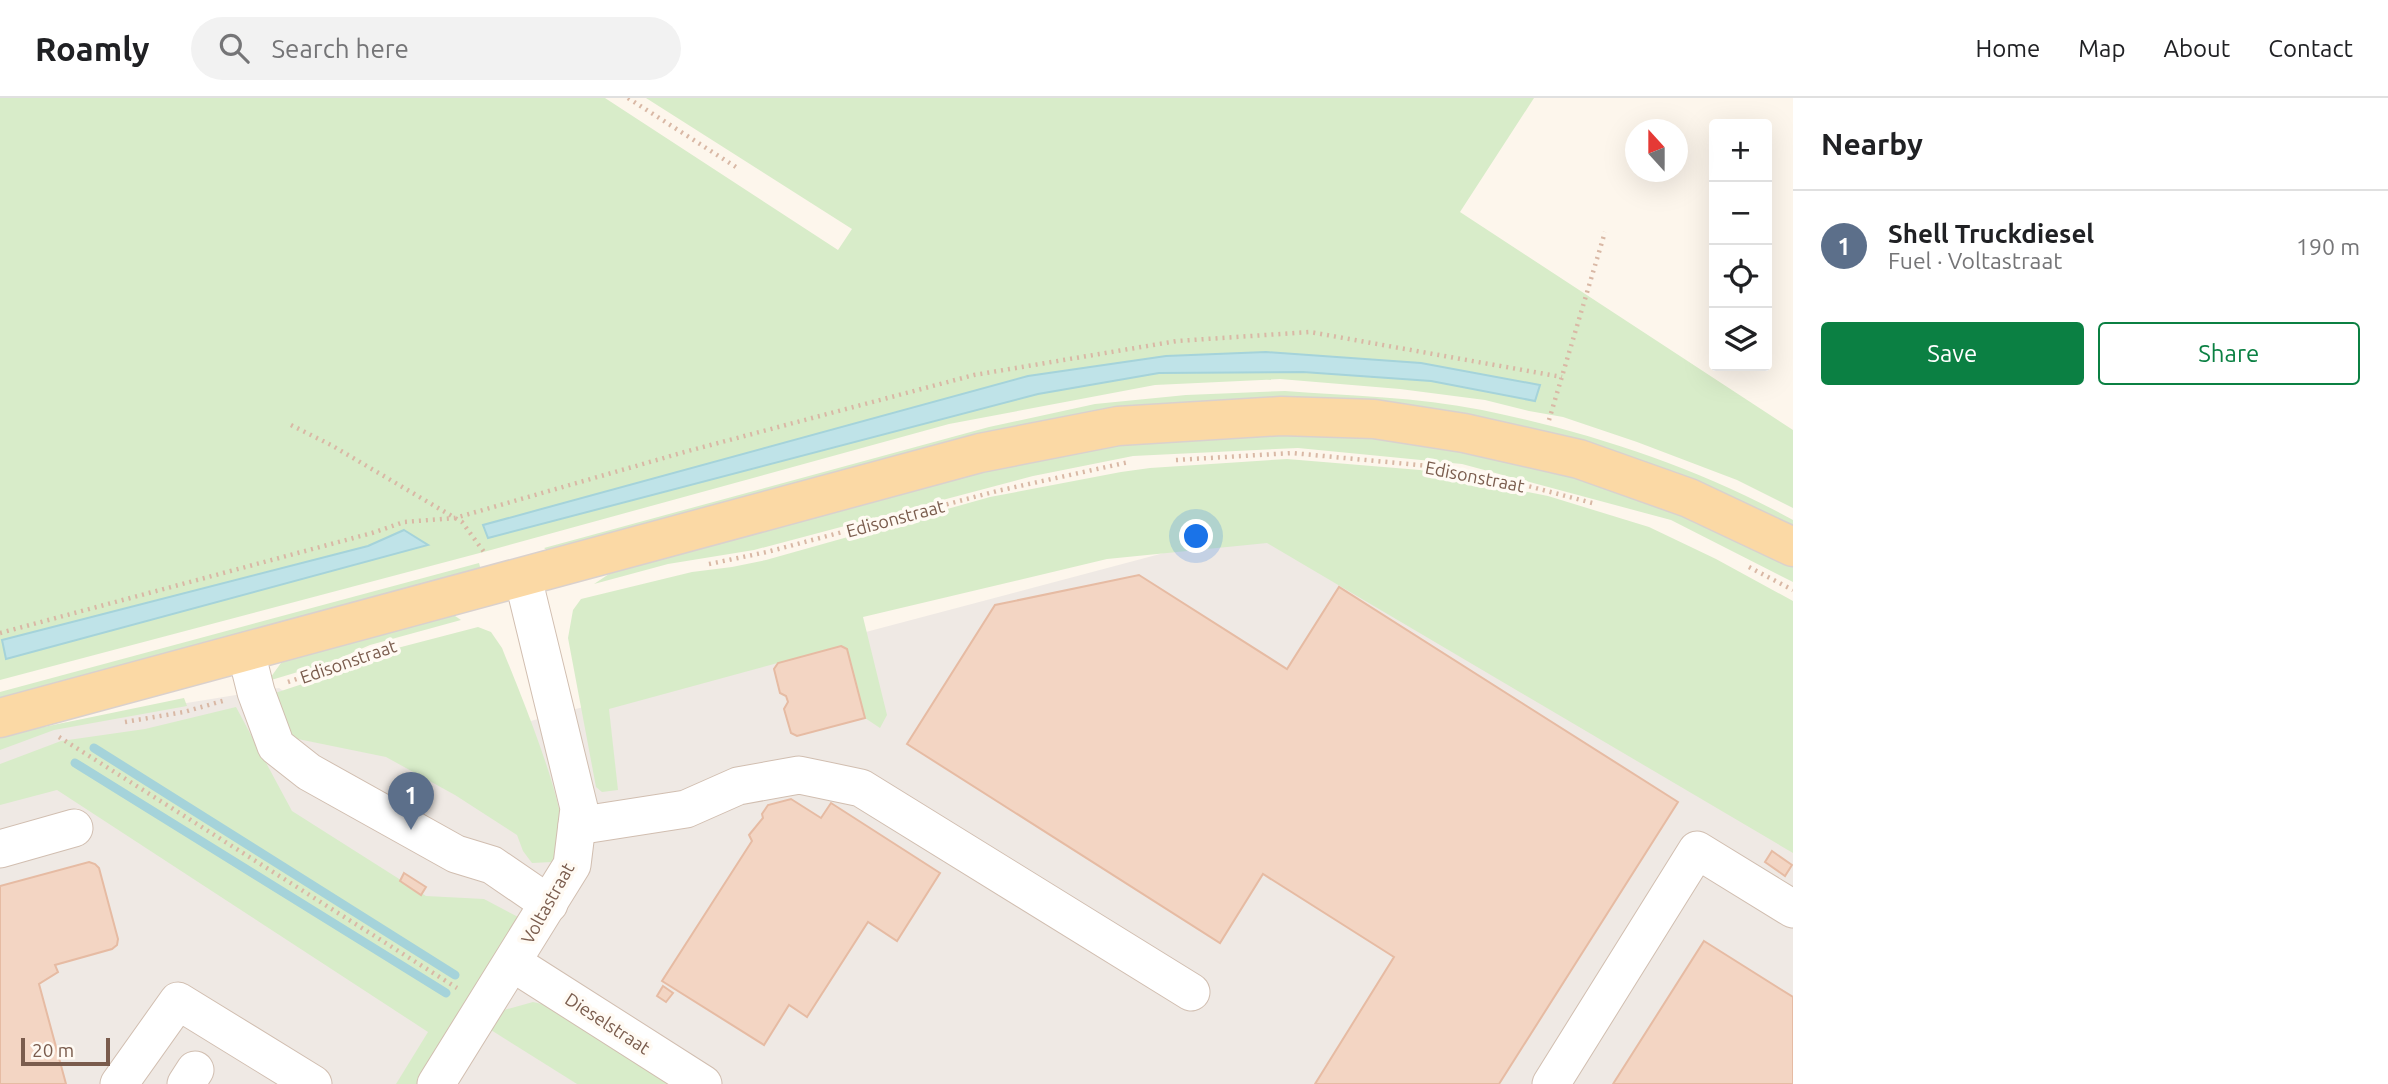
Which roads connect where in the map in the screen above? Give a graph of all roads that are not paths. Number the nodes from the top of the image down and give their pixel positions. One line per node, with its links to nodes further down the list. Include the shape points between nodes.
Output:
1 (1793, 547): 2 (main road, Edisonstraat, via 1689,498 1578,459 1464,433 1374,419 1281,416 1118,426 980,453)
2 (509, 582): 3 (main road, Edisonstraat); 5 (street, Voltastraat, via 579,808)
3 (246, 652): 4 (main road, Edisonstraat); 8 (street, via 276,746 309,772 456,853 492,865)
4 (0, 719)
5 (577, 826): 8 (street, Voltastraat, via 572,865); 11 (street, via 686,809 738,786 799,775 861,788)
6 (74, 828): 7 (street)
7 (0, 849)
8 (549, 904): 10 (street, Voltastraat)
9 (1793, 909): 16 (street, via 1697,850)
10 (513, 963): 14 (street, Voltastraat); 15 (street, Dieselstraat)
11 (1191, 992)
12 (119, 1084): 13 (street, via 178,1001)
13 (313, 1084)
14 (436, 1084)
15 (703, 1084)
16 (1551, 1084)

